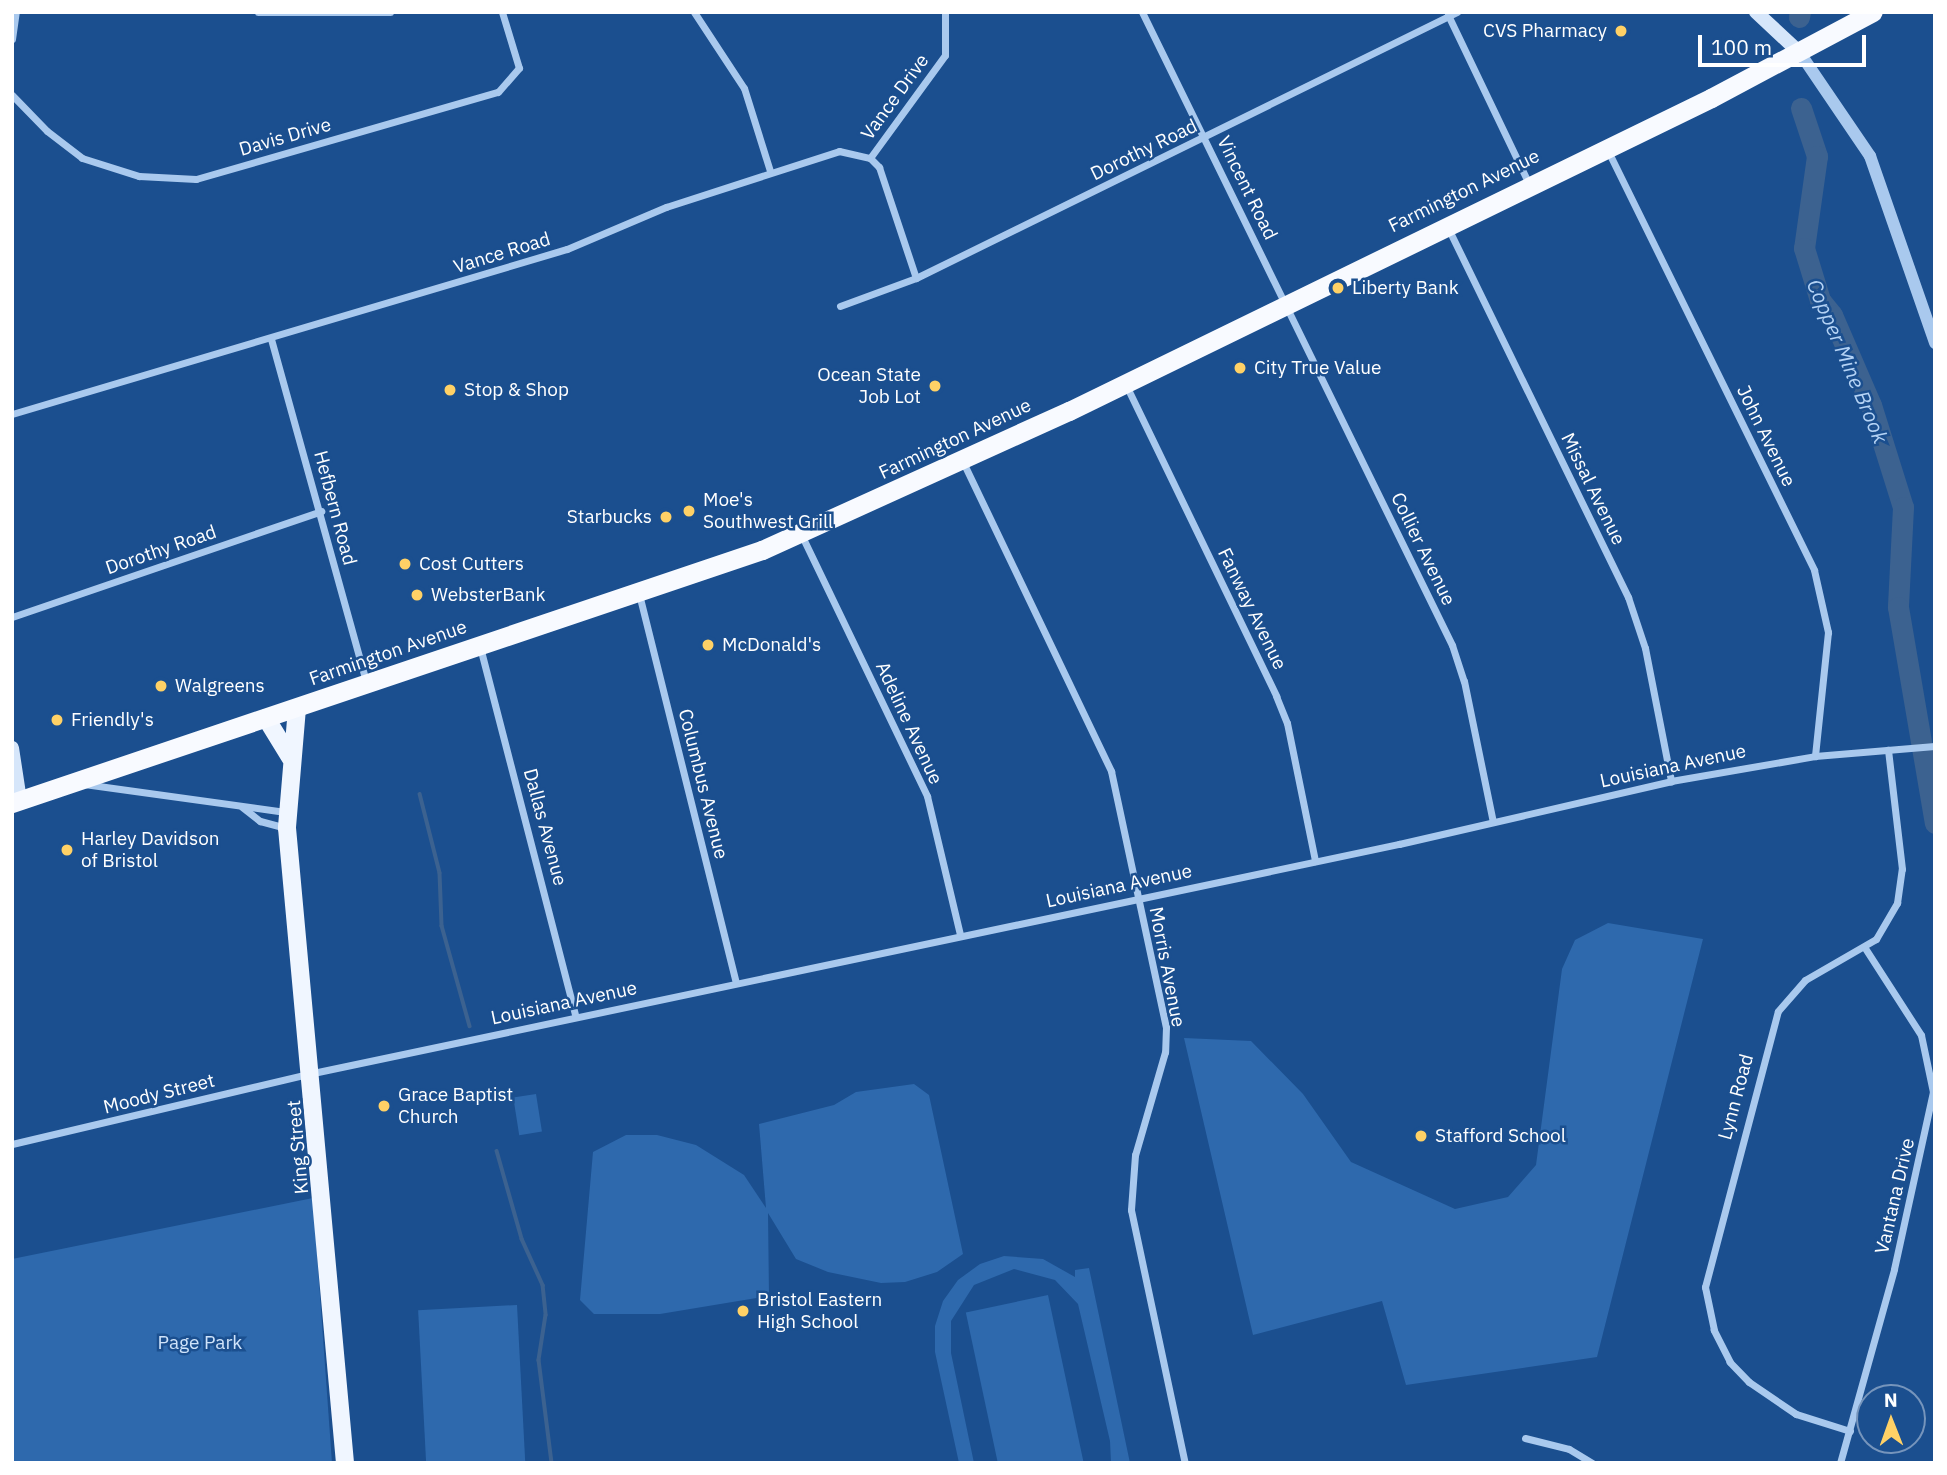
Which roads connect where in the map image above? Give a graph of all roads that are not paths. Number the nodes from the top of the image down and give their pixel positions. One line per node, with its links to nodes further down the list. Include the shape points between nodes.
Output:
1 (16, 12): 12 (street)
2 (258, 12): 3 (street)
3 (390, 12)
4 (502, 12): 14 (street, Davis Drive, via 519,68 498,92 196,179 139,176 82,158)
5 (694, 12): 18 (street, via 744,88)
6 (945, 12): 17 (street, Vance Drive, via 945,55)
7 (1142, 12): 15 (street, Vincent Road)
8 (1457, 12): 11 (street, Dorothy Road)
9 (1756, 12): 13 (main road)
10 (1873, 12): 13 (highway, Farmington Avenue)
11 (1448, 14): 15 (street, Dorothy Road); 19 (street)
12 (12, 39)
13 (1800, 53): 16 (highway, Farmington Avenue); 25 (street, via 1870,156)
14 (12, 95)
15 (1205, 137): 21 (street, Dorothy Road); 22 (street, Vincent Road)
16 (1606, 147): 19 (highway, Farmington Avenue); 40 (street, John Avenue, via 1815,570 1828,632)
17 (870, 158): 18 (street, Vance Road, via 839,151); 21 (street, via 885,177)
18 (769, 171): 24 (street, Vance Road, via 666,207 567,249)
19 (1530, 184): 20 (highway, Farmington Avenue)
20 (1446, 225): 22 (highway, Farmington Avenue); 43 (street, Missal Avenue, via 1628,597 1645,648)
21 (916, 278): 23 (street, Dorothy Road)
22 (1286, 303): 26 (highway, Farmington Avenue); 47 (street, Collier Avenue, via 1452,645 1464,681)
23 (840, 306)
24 (271, 339): 27 (street, Vance Road); 29 (street, Hefbern Road)
25 (1935, 343)
26 (1125, 383): 28 (highway, Farmington Avenue); 48 (street, Fanway Avenue, via 1276,695 1287,723)
27 (12, 414)
28 (963, 462): 30 (highway, Farmington Avenue); 49 (street, Morris Avenue, via 1102,747)
29 (321, 511): 32 (street, Dorothy Road); 34 (street, Hefbern Road)
30 (801, 534): 31 (highway, Farmington Avenue, via 733,563); 50 (street, Adeline Avenue, via 927,796)
31 (639, 594): 33 (highway, Farmington Avenue); 52 (street, Columbus Avenue)
32 (12, 617)
33 (480, 647): 34 (highway, Farmington Avenue); 53 (street, Dallas Avenue)
34 (367, 686): 35 (highway, Farmington Avenue)
35 (297, 708): 36 (highway, Farmington Avenue); 41 (main road, King Street, via 298,737)
36 (267, 718): 41 (main road); 42 (highway, Farmington Avenue)
37 (1934, 746): 39 (street, Louisiana Avenue)
38 (12, 748): 44 (main road)
39 (1888, 750): 40 (street, Louisiana Avenue); 51 (street, Lynn Road, via 1900,845 1900,890 1886,925)
40 (1815, 756): 43 (street, Louisiana Avenue)
41 (290, 757): 46 (main road, King Street)
42 (77, 782): 44 (highway, Farmington Avenue); 45 (street)
43 (1671, 782): 47 (street, Louisiana Avenue)
44 (16, 802)
45 (242, 806): 46 (street); 46 (street, via 260,821)
46 (287, 820): 54 (main road, King Street)
47 (1493, 822): 48 (street, Louisiana Avenue)
48 (1315, 861): 49 (street, Louisiana Avenue)
49 (1138, 897): 50 (street, Louisiana Avenue); 59 (street, Morris Avenue, via 1166,1027 1165,1052 1135,1154 1131,1210)
50 (960, 935): 52 (street, Louisiana Avenue)
51 (1865, 948): 56 (street, Vantana Drive, via 1921,1035 1933,1092 1894,1269); 56 (street, Lynn Road, via 1805,980 1778,1011 1705,1287 1714,1330 1730,1362 1749,1382 1796,1414)
52 (736, 982): 53 (street, Louisiana Avenue)
53 (576, 1017): 54 (street, Louisiana Avenue)
54 (313, 1073): 55 (street, Moody Street); 58 (main road, King Street)
55 (12, 1144)
56 (1850, 1431): 61 (street, Vantana Drive)
57 (1525, 1438): 60 (street, via 1569,1449)
58 (345, 1463)
59 (1185, 1463)
60 (1592, 1463)
61 (1840, 1463)

